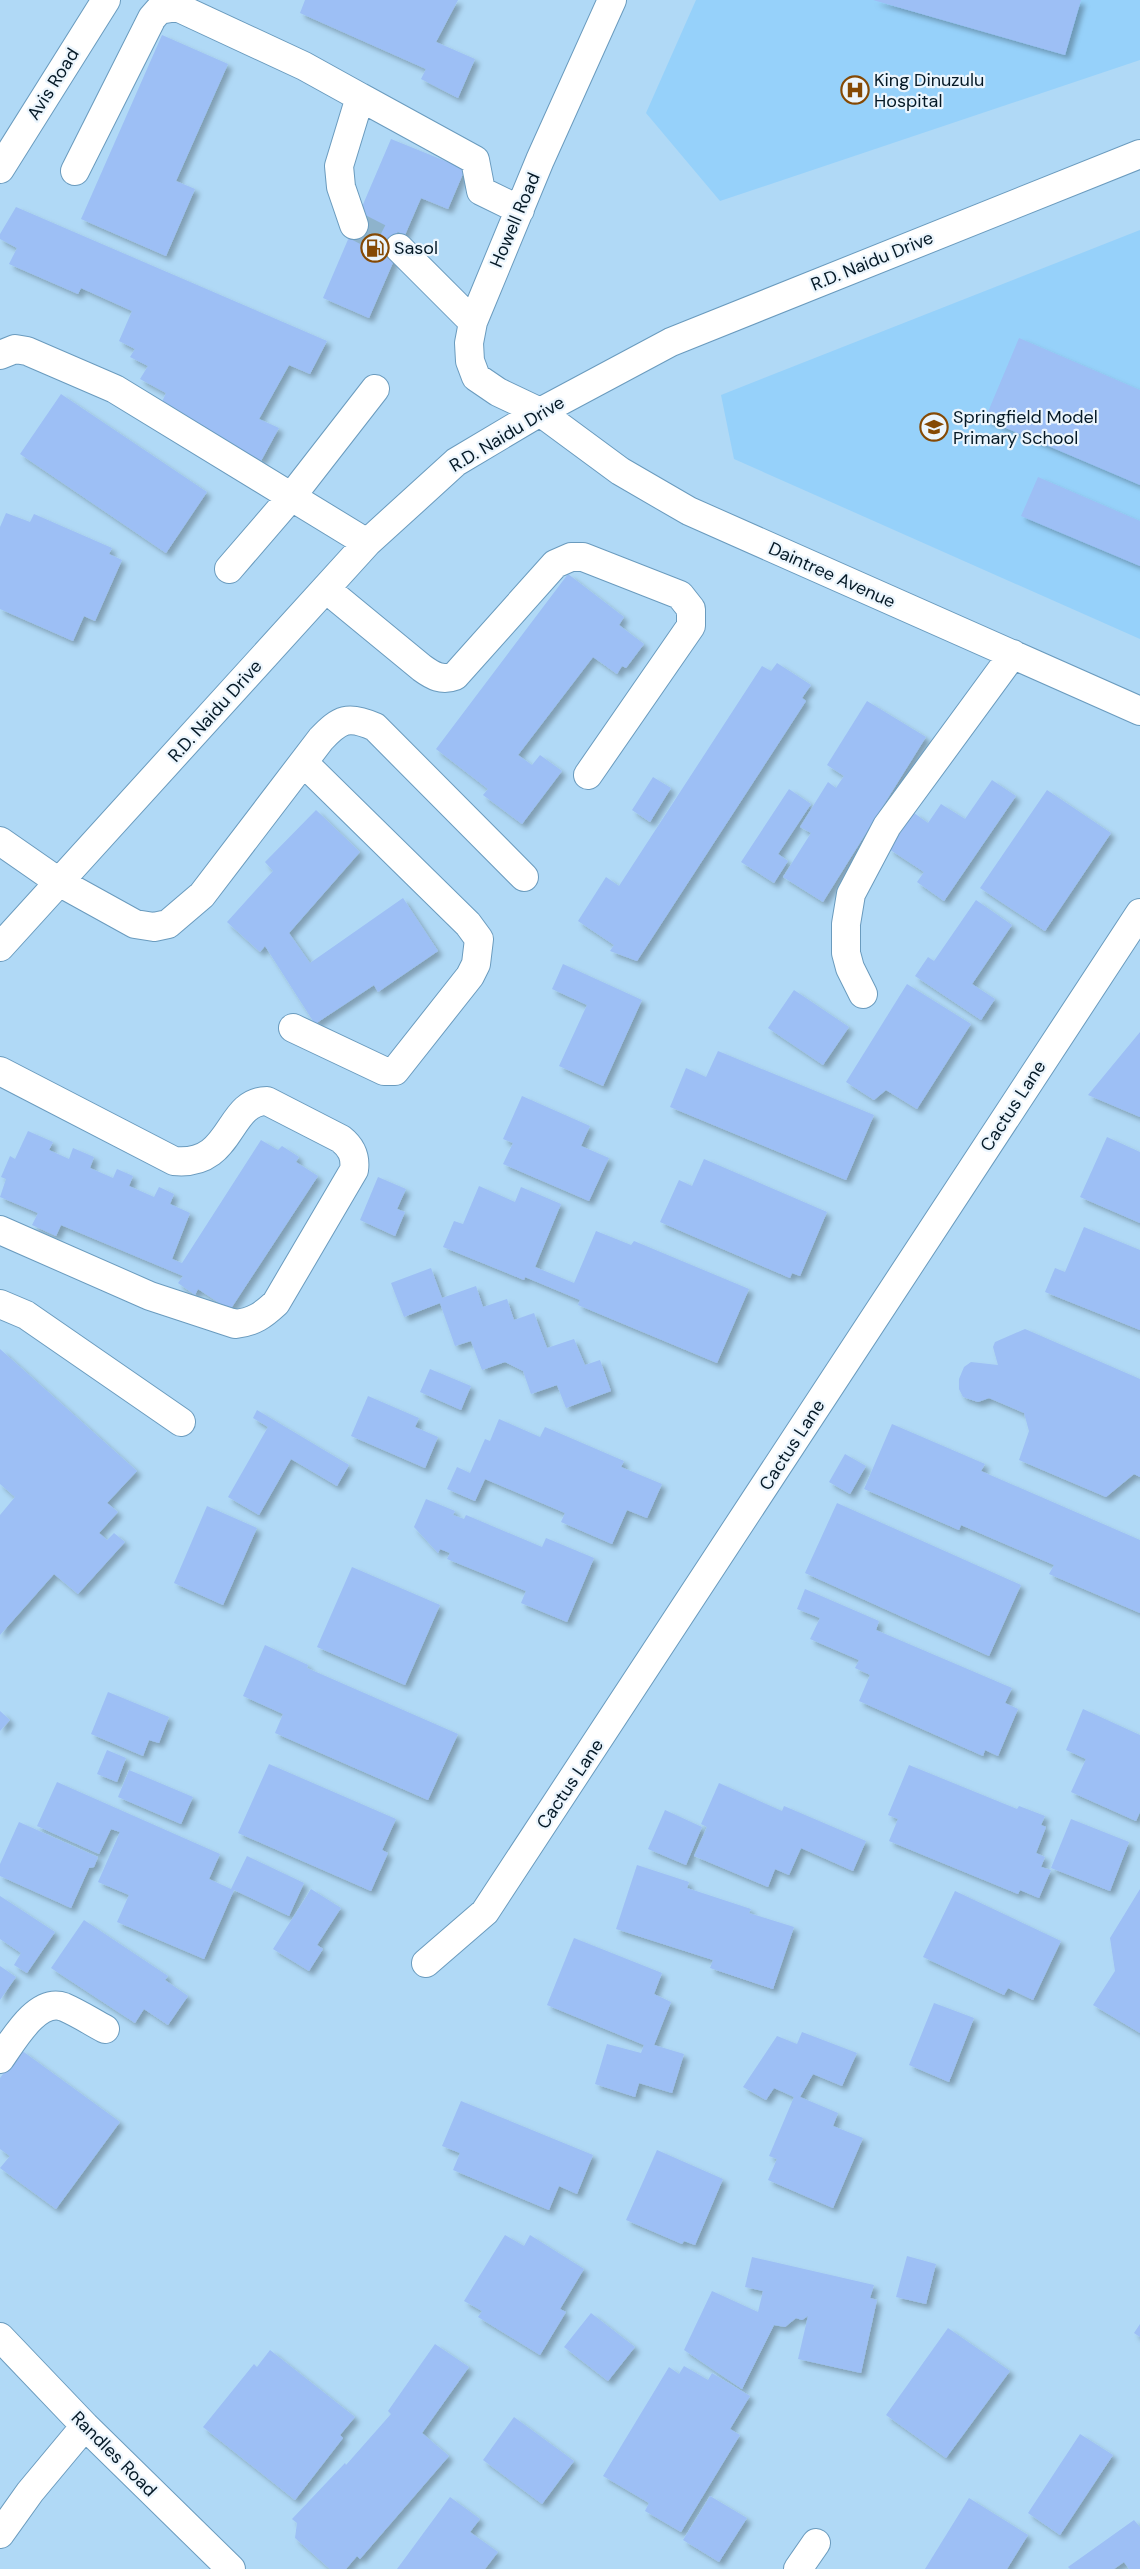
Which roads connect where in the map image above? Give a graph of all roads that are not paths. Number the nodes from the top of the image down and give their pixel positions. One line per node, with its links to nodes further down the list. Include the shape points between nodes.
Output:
1 (106, 0): 5 (street, Avis Road)
2 (612, 0): 7 (street, Howell Road)
3 (360, 97): 6 (street, via 304,66 177,7 159,10 152,18); 7 (street, via 475,160 481,191); 8 (street, via 340,166 341,187)
4 (1140, 154): 13 (street, R.D. Naidu Drive, via 671,342)
5 (0, 169)
6 (75, 171)
7 (520, 210): 10 (street, Howell Road)
8 (354, 224)
9 (399, 248): 10 (street)
10 (474, 322): 13 (street, Howell Road, via 469,343 470,361 476,378)
11 (0, 355): 14 (street, via 15,349 27,351 115,389)
12 (375, 389): 14 (street)
13 (540, 412): 15 (street, R.D. Naidu Drive, via 456,462); 18 (street, Daintree Avenue, via 620,471 690,511)
14 (291, 497): 15 (street); 16 (street)
15 (367, 543): 17 (street, R.D. Naidu Drive)
16 (230, 569)
17 (326, 589): 21 (street, via 422,668 434,676 448,679 455,676 563,559 583,557 680,595 691,609 691,626); 24 (street, R.D. Naidu Drive)
18 (1013, 654): 19 (street, Daintree Avenue); 27 (street, via 887,826 851,894 846,953)
19 (1140, 710)
20 (304, 762): 23 (street, via 336,724 358,719 375,727); 24 (street, via 202,895 168,924 154,927 134,924); 28 (street, via 468,924 479,939 476,964 470,976 395,1071 384,1071)
21 (588, 775)
22 (0, 841): 24 (street)
23 (524, 877)
24 (59, 882): 26 (street, R.D. Naidu Drive)
25 (1140, 913): 33 (street, Cactus Lane, via 485,1912)
26 (0, 947)
27 (862, 994)
28 (293, 1028)
29 (0, 1071): 30 (street, via 174,1161 188,1162 205,1157 246,1109 261,1100 267,1100 341,1138 350,1146 355,1160 354,1170 276,1303 249,1323 235,1324 150,1296)
30 (0, 1230)
31 (0, 1304): 32 (street, via 26,1315)
32 (181, 1422)
33 (426, 1963)
34 (105, 2029): 35 (street, via 62,2006 42,2009 30,2019)
35 (0, 2059)
36 (0, 2337): 37 (street, Randles Road)
37 (85, 2426): 38 (street); 40 (street, Randles Road)
38 (0, 2534)
39 (816, 2543): 41 (street)
40 (231, 2569)
41 (798, 2569)

